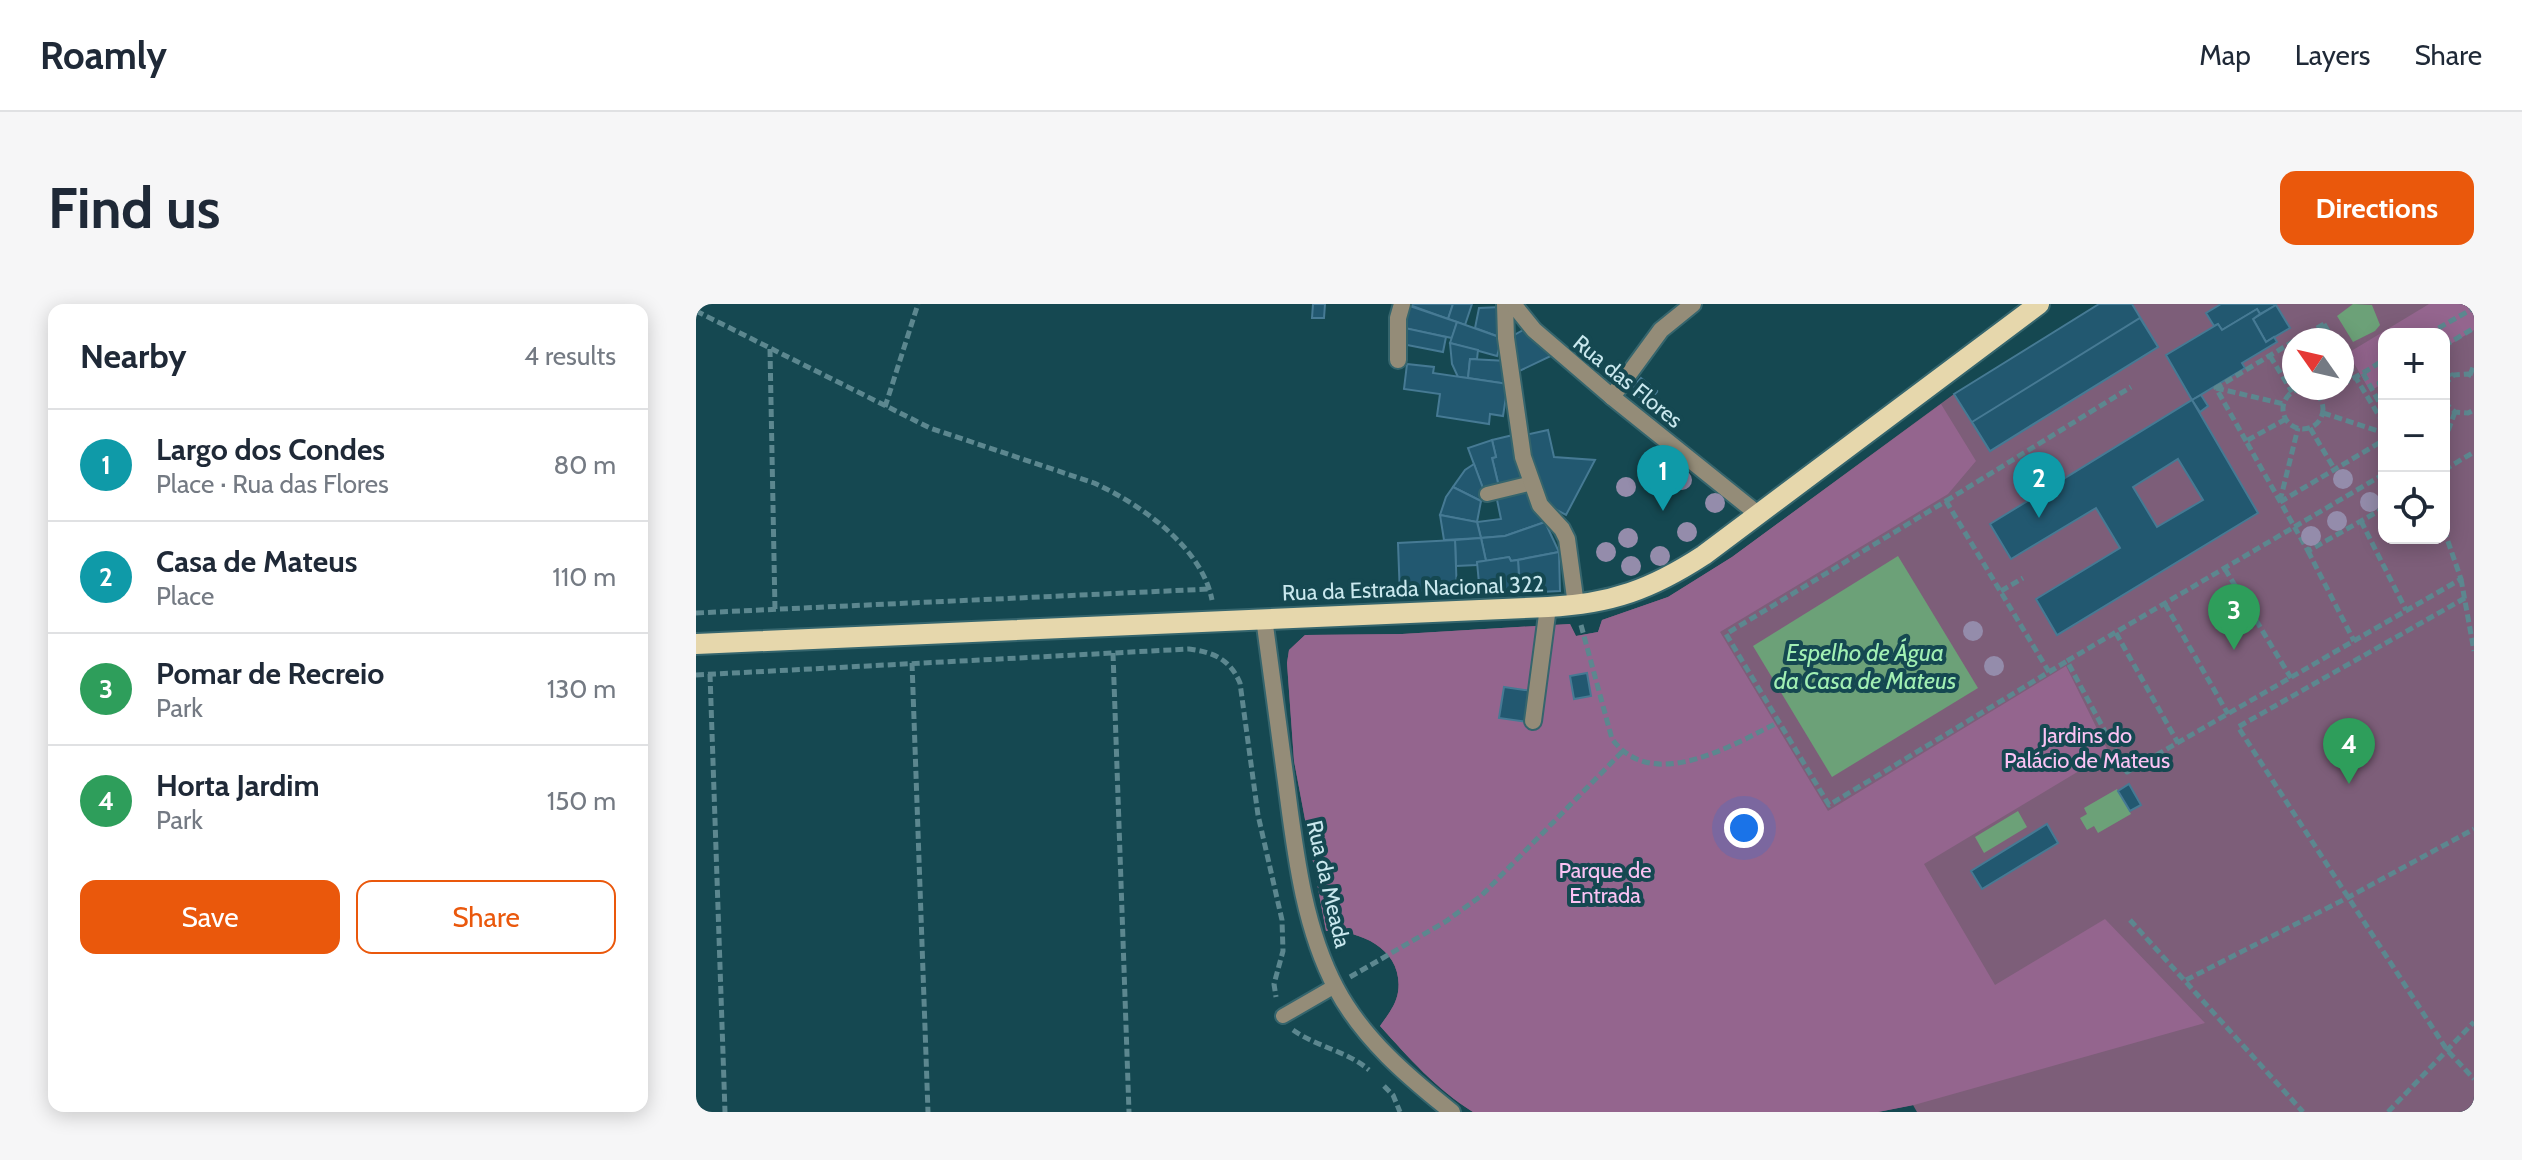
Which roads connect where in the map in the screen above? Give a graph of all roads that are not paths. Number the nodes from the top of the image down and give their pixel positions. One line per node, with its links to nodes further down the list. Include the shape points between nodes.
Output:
1 (1402, 304): 6 (street)
2 (1505, 304): 8 (street, via 1518,432)
3 (1513, 304): 7 (street, Rua das Flores, via 1542,337)
4 (1693, 304): 7 (street, via 1661,330)
5 (2039, 304): 10 (main road, Rua da Estrada Nacional 322)
6 (1398, 360)
7 (1612, 397): 10 (street, Rua das Flores)
8 (1532, 483): 9 (lane); 11 (street, via 1540,505 1567,539)
9 (1487, 494)
10 (1759, 515): 11 (main road, Rua da Estrada Nacional 322, via 1657,584)
11 (1576, 605): 12 (main road, Rua da Estrada Nacional 322)
12 (1548, 607): 13 (main road, Rua da Estrada Nacional 322); 15 (street)
13 (1264, 618): 14 (main road, Rua da Estrada Nacional 322); 16 (street, Rua da Meada, via 1299,866 1315,934)
14 (696, 644)
15 (1533, 721)
16 (1335, 986): 17 (lane); 18 (street, Rua da Meada, via 1383,1051)
17 (1283, 1016)
18 (1452, 1112)

